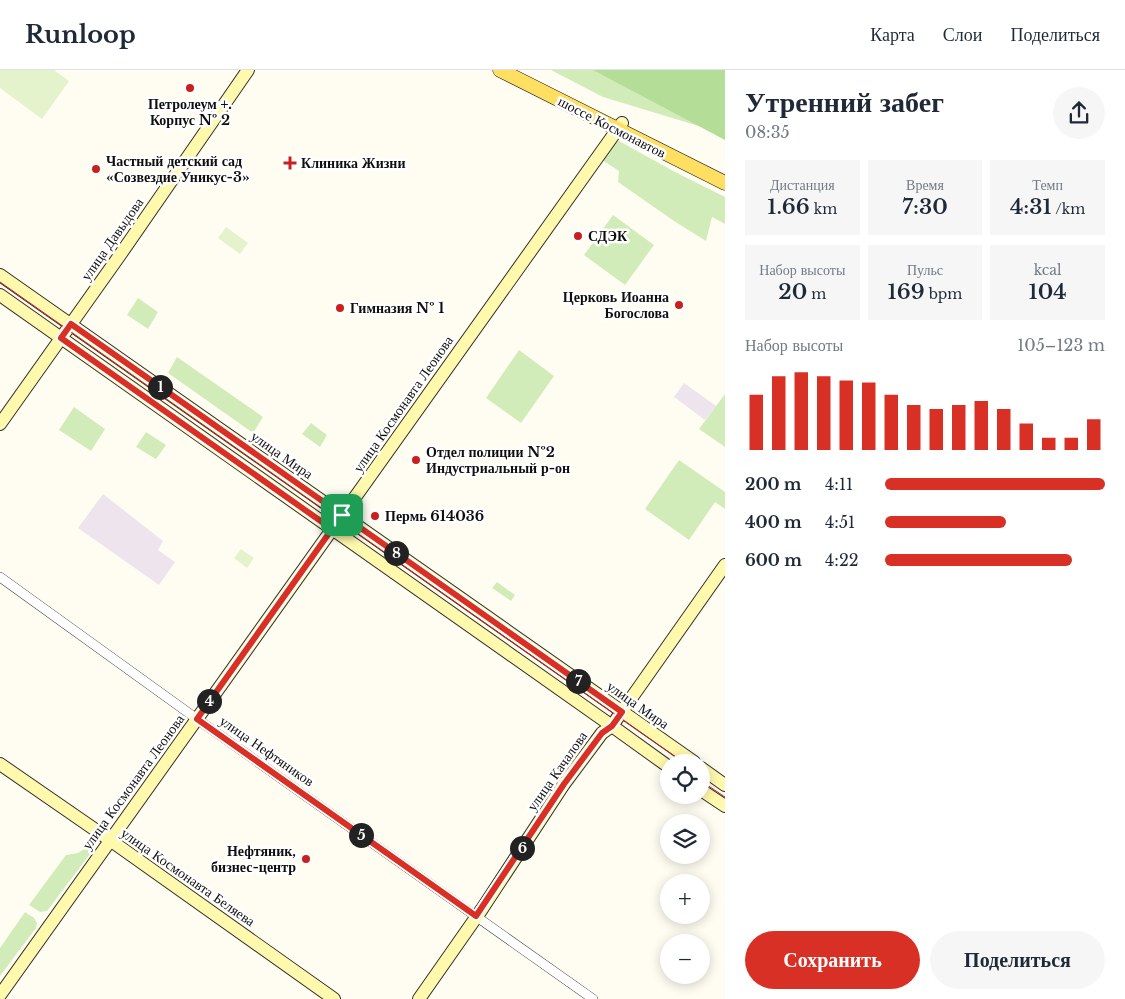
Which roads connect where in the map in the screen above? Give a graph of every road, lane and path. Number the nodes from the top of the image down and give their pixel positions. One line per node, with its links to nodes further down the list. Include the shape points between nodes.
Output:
1 (248, 70): 9 (main road, улица Давыдова)
2 (500, 70): 4 (main road, шоссе Космонавтов)
3 (518, 70): 4 (main road, шоссе Космонавтов)
4 (620, 126): 5 (main road, шоссе Космонавтов); 6 (main road, шоссе Космонавтов); 12 (main road, улица Космонавта Леонова)
5 (725, 174)
6 (725, 183)
7 (0, 275): 9 (main road, улица Мира)
8 (0, 295): 10 (main road)
9 (71, 324): 10 (main road, улица Давыдова); 12 (main road, улица Мира)
10 (61, 338): 11 (main road, улица Давыдова); 13 (main road)
11 (0, 424)
12 (342, 515): 13 (main road, улица Космонавта Леонова); 16 (main road, улица Мира)
13 (332, 529): 17 (main road, улица Космонавта Леонова); 18 (main road)
14 (725, 565): 16 (main road, улица Качалова)
15 (0, 577): 17 (street, улица Нефтяников)
16 (622, 712): 18 (main road, улица Качалова); 19 (main road, улица Мира)
17 (197, 719): 26 (main road, улица Космонавта Леонова); 27 (street, улица Нефтяников)
18 (612, 726): 20 (main road); 27 (main road, улица Качалова, via 602,733 564,784)
19 (682, 754)
20 (660, 761)
21 (0, 764): 26 (main road, улица Космонавта Беляева)
22 (710, 774): 23 (main road)
23 (725, 785)
24 (710, 796): 25 (main road)
25 (725, 806)
26 (110, 840): 28 (main road, улица Космонавта Леонова); 29 (main road, улица Космонавта Беляева)
27 (476, 916): 30 (main road, улица Качалова); 31 (street, улица Нефтяников)
28 (0, 995)
29 (334, 999)
30 (419, 999)
31 (592, 999)

